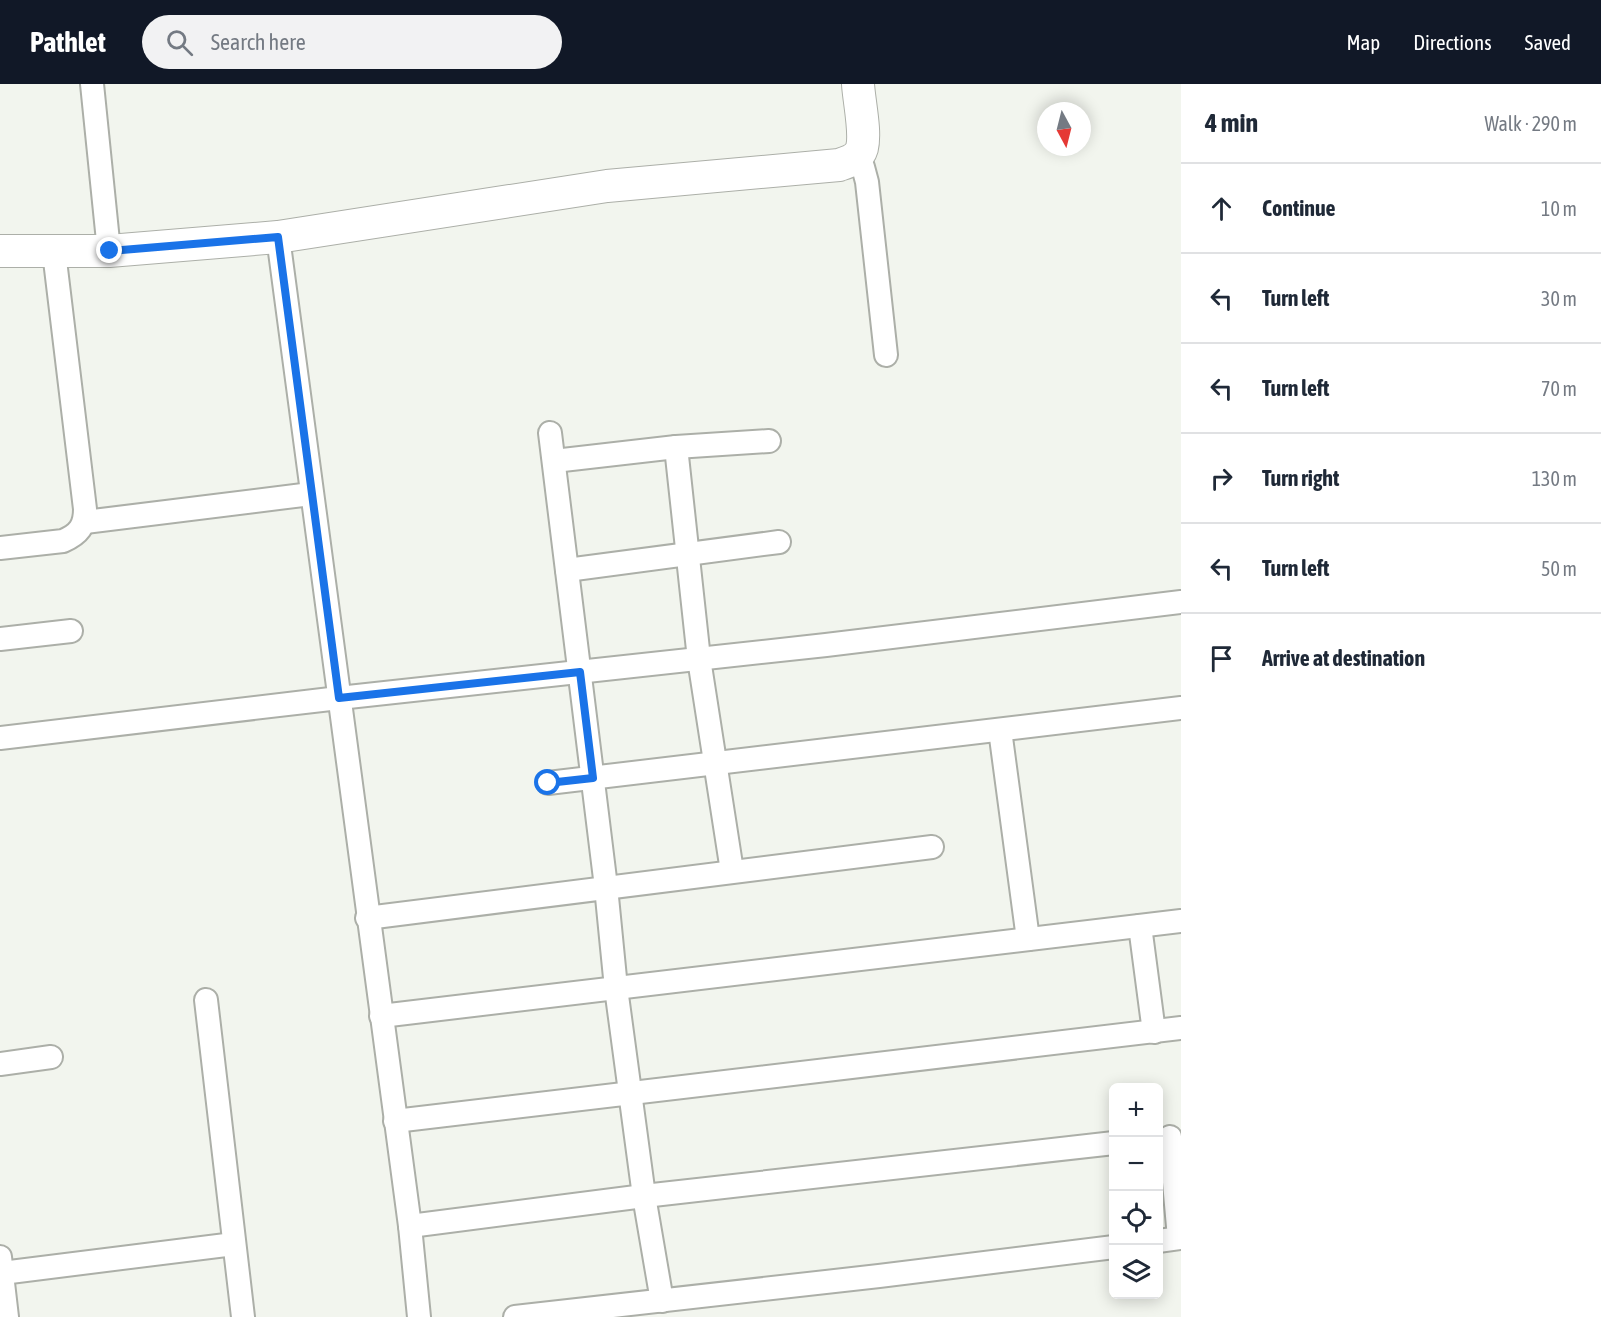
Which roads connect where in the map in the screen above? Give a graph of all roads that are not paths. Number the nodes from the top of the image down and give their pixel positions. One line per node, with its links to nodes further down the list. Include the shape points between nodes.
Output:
1 (92, 84): 6 (street)
2 (858, 84): 3 (street, via 862,150)
3 (855, 158): 4 (street, via 839,165 607,186); 8 (street, via 863,167 867,182)
4 (278, 237): 6 (street); 13 (street)
5 (0, 251): 7 (street)
6 (110, 251): 7 (street)
7 (54, 252): 14 (street)
8 (886, 355)
9 (550, 433): 12 (street)
10 (769, 441): 11 (street)
11 (676, 447): 12 (street); 17 (street)
12 (554, 460): 18 (street)
13 (311, 494): 14 (street); 24 (street)
14 (85, 522): 16 (street, via 73,537 63,541)
15 (779, 542): 17 (street)
16 (0, 548)
17 (687, 554): 18 (street); 22 (street)
18 (567, 570): 23 (street)
19 (1181, 602): 22 (street)
20 (71, 631): 21 (street)
21 (0, 639)
22 (699, 659): 23 (street); 28 (street)
23 (580, 672): 24 (street); 29 (street)
24 (339, 698): 27 (street); 34 (street)
25 (1181, 708): 26 (street)
26 (1000, 730): 28 (street); 37 (street)
27 (0, 738)
28 (716, 763): 29 (street); 32 (street)
29 (593, 778): 30 (street); 33 (street)
30 (548, 783)
31 (932, 847): 32 (street)
32 (732, 871): 33 (street)
33 (606, 887): 34 (street); 38 (street)
34 (367, 918): 40 (street)
35 (1181, 921): 36 (street)
36 (1140, 926): 37 (street); 42 (street)
37 (1028, 939): 38 (street)
38 (616, 988): 40 (street); 45 (street)
39 (206, 1000): 52 (street)
40 (381, 1016): 46 (street)
41 (1181, 1028): 42 (street)
42 (1154, 1032): 45 (street)
43 (51, 1057): 44 (street)
44 (0, 1064)
45 (630, 1094): 46 (street); 49 (street)
46 (396, 1121): 50 (street)
47 (1170, 1137): 51 (street)
48 (1109, 1143): 49 (street)
49 (644, 1196): 50 (street); 55 (street)
50 (410, 1227): 58 (street)
51 (1173, 1239)
52 (234, 1244): 54 (street); 57 (street)
53 (1109, 1247): 55 (street)
54 (1, 1265): 56 (street)
55 (662, 1300): 59 (street)
56 (7, 1317)
57 (243, 1317)
58 (418, 1317)
59 (515, 1317)

